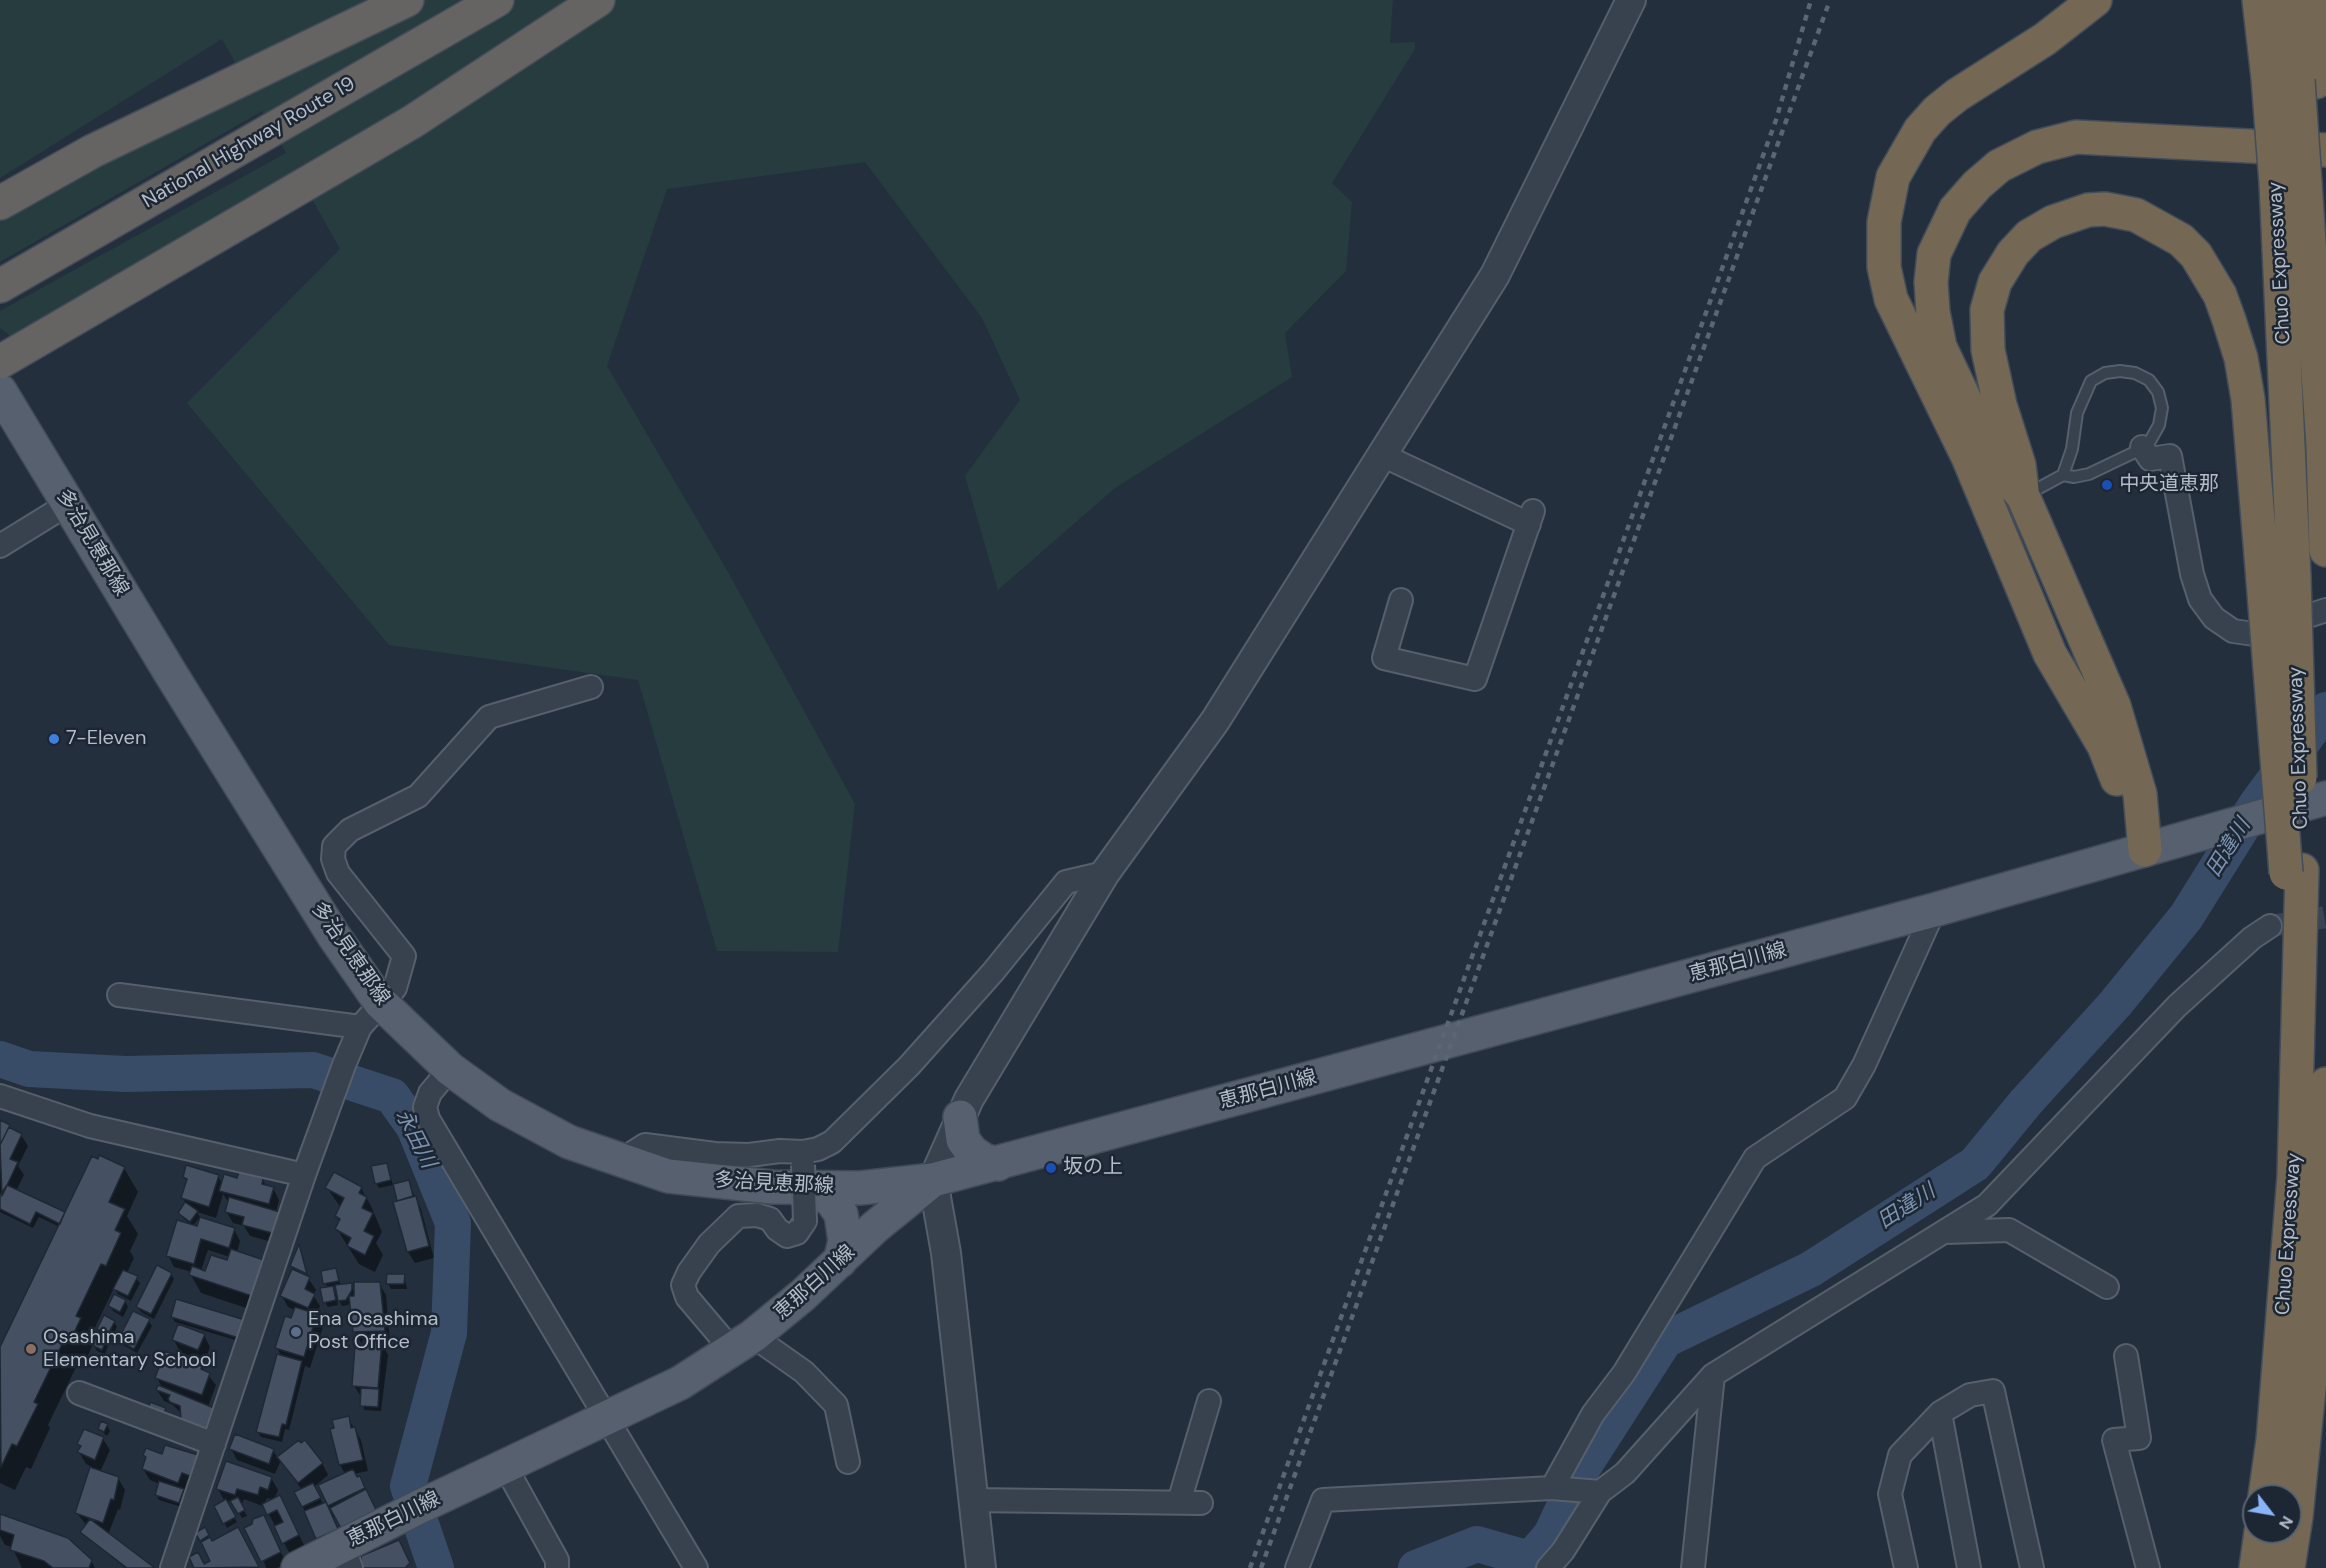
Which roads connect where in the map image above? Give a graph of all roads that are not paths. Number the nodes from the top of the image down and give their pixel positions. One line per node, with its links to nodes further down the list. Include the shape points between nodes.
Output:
1 (407, 0): 14 (highway, via 93,150)
2 (474, 0): 16 (highway, National Highway Route 19)
3 (497, 0): 17 (highway, National Highway Route 19)
4 (598, 0): 19 (highway, via 411,122)
5 (1631, 0): 23 (street, via 1495,275)
6 (2095, 0): 18 (highway, via 2045,39 1937,111 1920,130 1893,177 1884,222 1884,267 1892,299)
7 (2259, 0): 10 (highway, Chuo Expressway)
8 (2288, 0): 10 (highway, Chuo Expressway)
9 (2315, 0): 10 (highway)
10 (2294, 80): 13 (highway, Chuo Expressway, bridge)
11 (2326, 128): 18 (highway, via 2081,118 2010,136 1972,160 1920,231 1909,280)
12 (2326, 150): 25 (highway, via 2076,138 2037,147 1999,166 1955,210 1934,254 1931,282 1940,347 1995,463)
13 (2302, 183): 15 (highway); 21 (highway, Chuo Expressway); 29 (highway, Chuo Expressway)
14 (0, 202)
15 (2326, 229)
16 (0, 273)
17 (0, 286)
18 (1906, 329): 34 (highway, via 1968,457 2050,654 2104,746)
19 (0, 362)
20 (0, 392): 26 (main road, 多治見恵那線)
21 (2325, 443): 28 (highway, Chuo Expressway)
22 (2142, 447): 24 (lane, via 2089,474); 24 (lane, via 2159,425 2162,408 2158,392 2149,380 2136,373 2104,373 2091,381 2083,395); 31 (street, via 2150,459 2170,456 2192,574 2200,599 2214,618 2233,632 2254,634)
23 (1382, 455): 30 (street, via 1531,518 1475,680 1384,658); 35 (street, via 1215,721)
24 (2063, 475): 25 (lane)
25 (2023, 496): 29 (highway, via 2019,465 1988,350 1987,310 1995,282 2013,253 2030,236 2053,222 2088,210 2136,215 2181,240 2196,255 2220,295 2241,358); 34 (highway, via 2114,706 2140,794)
26 (68, 504): 27 (street); 39 (main road, 多治見恵那線, via 334,936)
27 (0, 546)
28 (2326, 550)
29 (2279, 578): 61 (highway, Chuo Expressway, bridge, via 2301,973 2294,1176)
30 (1401, 600)
31 (2326, 610)
32 (591, 687): 39 (street, via 489,717 418,796 350,830 334,846 338,873 404,956 395,988)
33 (2326, 798): 34 (main road, 恵那白川線)
34 (2145, 850): 36 (main road, 恵那白川線)
35 (1105, 873): 43 (street); 45 (street, via 1066,882 909,1066 832,1142 819,1149)
36 (1934, 910): 44 (main road, 恵那白川線); 62 (street, via 1845,1098 1755,1158 1624,1373 1593,1414)
37 (2270, 926): 48 (street, via 2177,1006 1988,1204)
38 (119, 994): 39 (street)
39 (370, 1015): 40 (main road, 多治見恵那線); 46 (street, via 344,1065)
40 (450, 1069): 45 (main road, 多治見恵那線, via 500,1105 569,1142 668,1176 728,1185); 57 (street, via 430,1093 425,1107 428,1119)
41 (2326, 1084): 82 (highway, Chuo Expressway, via 2312,1359)
42 (0, 1096): 46 (street, via 90,1126)
43 (960, 1117): 44 (main road, via 963,1140 972,1152); 47 (street)
44 (998, 1164): 47 (main road, 恵那白川線)
45 (806, 1168): 47 (main road, 多治見恵那線, via 860,1188); 49 (main road, via 841,1214 845,1241); 51 (street, bridge, via 806,1221 797,1233 787,1236 770,1219 757,1215 738,1216 709,1244 689,1272 684,1286 687,1297)
46 (304, 1176): 58 (street)
47 (933, 1180): 49 (main road, 恵那白川線); 64 (street, via 946,1253)
48 (1944, 1232): 50 (street, via 2009,1230); 53 (street)
49 (840, 1261): 51 (main road, 恵那白川線)
50 (2107, 1287)
51 (742, 1343): 57 (main road, 恵那白川線, via 680,1383); 59 (street, via 804,1372 836,1405)
52 (2126, 1356): 80 (street, via 2139,1438 2114,1440)
53 (1713, 1375): 63 (street, via 1625,1473); 76 (street)
54 (79, 1393): 58 (street)
55 (1209, 1401): 65 (street)
56 (1940, 1413): 77 (street, via 1900,1455 1890,1494); 78 (street); 79 (street, via 1970,1395 1993,1391)
57 (605, 1419): 60 (main road, 恵那白川線); 72 (street)
58 (214, 1444): 69 (street)
59 (848, 1462)
60 (505, 1466): 68 (main road, 恵那白川線, via 382,1526); 71 (street, via 557,1560)
61 (2267, 1484)
62 (1552, 1488): 63 (street); 74 (street, via 1323,1500)
63 (1600, 1492): 75 (street)
64 (972, 1500): 65 (street); 73 (street)
65 (1179, 1502): 66 (street)
66 (1202, 1503)
67 (2259, 1544): 81 (highway)
68 (347, 1557): 70 (main road, 恵那白川線)
69 (172, 1568)
70 (298, 1568)
71 (556, 1568)
72 (696, 1568)
73 (981, 1568)
74 (1297, 1568)
75 (1548, 1568)
76 (1693, 1568)
77 (1906, 1568)
78 (1969, 1568)
79 (2032, 1568)
80 (2148, 1568)
81 (2256, 1568)
82 (2288, 1568)

